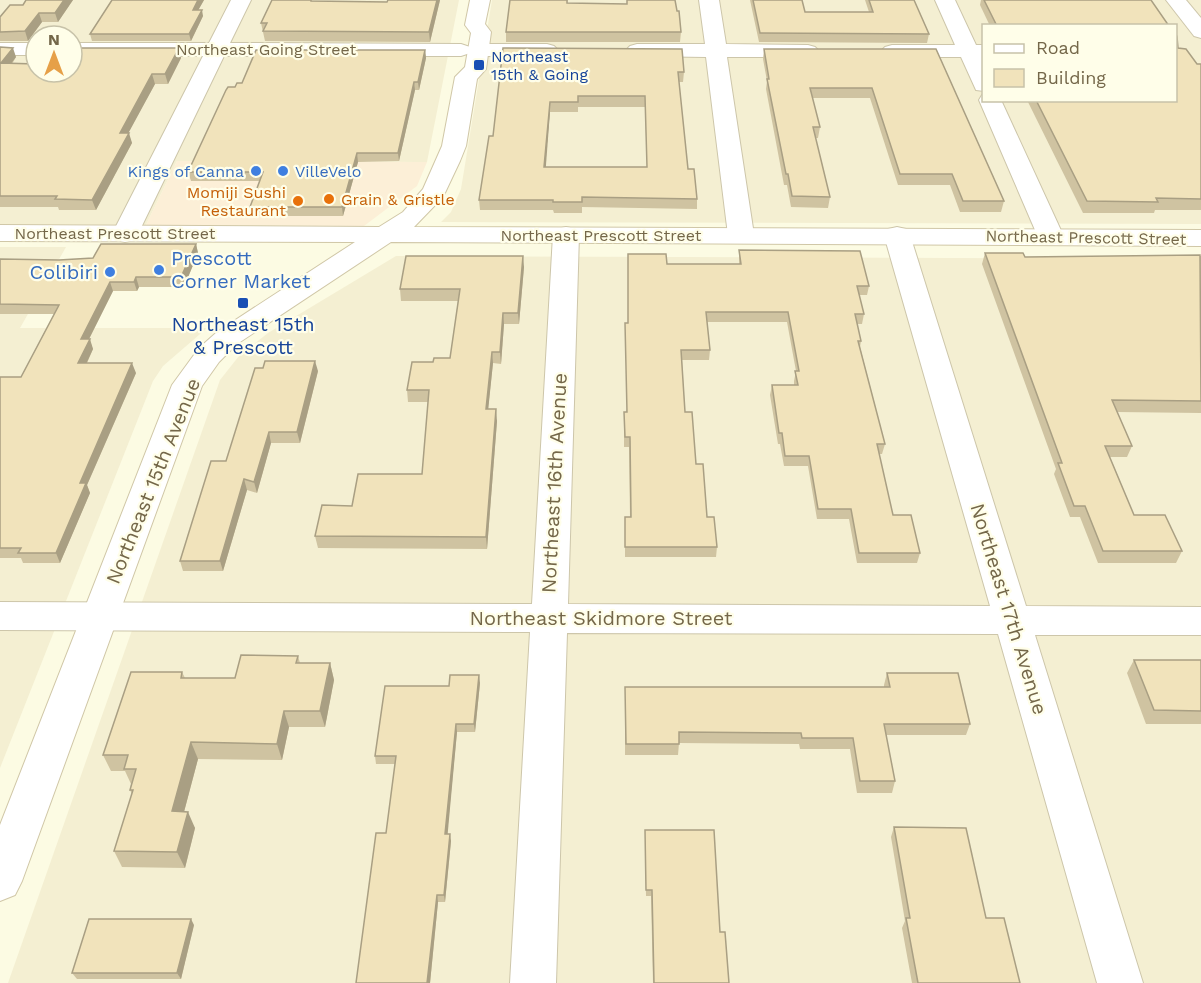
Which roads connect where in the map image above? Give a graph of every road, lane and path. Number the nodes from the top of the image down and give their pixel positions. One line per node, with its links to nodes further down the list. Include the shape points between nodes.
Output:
1 (241, 0): 10 (street)
2 (480, 0): 11 (street, Northeast 15th Avenue, via 476,25 481,32)
3 (709, 0): 14 (street)
4 (945, 0): 17 (street)
5 (1176, 0): 6 (street)
6 (1198, 45)
7 (0, 49): 8 (street)
8 (24, 49)
9 (84, 49): 10 (street, Northeast Going Street)
10 (217, 50): 11 (street, Northeast Going Street); 21 (street)
11 (469, 50): 12 (street, Northeast Going Street); 22 (street, Northeast 15th Avenue, via 475,69 466,77 454,146 443,175 412,217)
12 (573, 50)
13 (621, 50): 14 (street)
14 (716, 51): 15 (street); 24 (street)
15 (831, 51)
16 (877, 51): 17 (street)
17 (976, 51): 18 (street)
18 (982, 76)
19 (991, 102): 26 (street)
20 (0, 233): 21 (street, Northeast Prescott Street)
21 (125, 234): 22 (street, Northeast Prescott Street)
22 (386, 234): 23 (street, Northeast Prescott Street); 29 (street, Northeast 15th Avenue, via 227,338 195,372)
23 (566, 235): 24 (street, Northeast Prescott Street); 30 (street, Northeast 16th Avenue)
24 (741, 236): 25 (street, Northeast Prescott Street)
25 (897, 236): 26 (street, Northeast Prescott Street); 31 (street, Northeast 17th Avenue)
26 (1051, 237): 27 (street, Northeast Prescott Street)
27 (1201, 238)
28 (0, 616): 29 (street, Northeast Skidmore Street)
29 (100, 616): 30 (street, Northeast Skidmore Street); 33 (street, Northeast 15th Avenue)
30 (548, 618): 31 (street, Northeast Skidmore Street); 34 (street, Northeast 16th Avenue)
31 (1012, 619): 32 (street, Northeast Skidmore Street); 35 (street, Northeast 17th Avenue)
32 (1201, 621)
33 (0, 881)
34 (533, 983)
35 (1119, 983)

